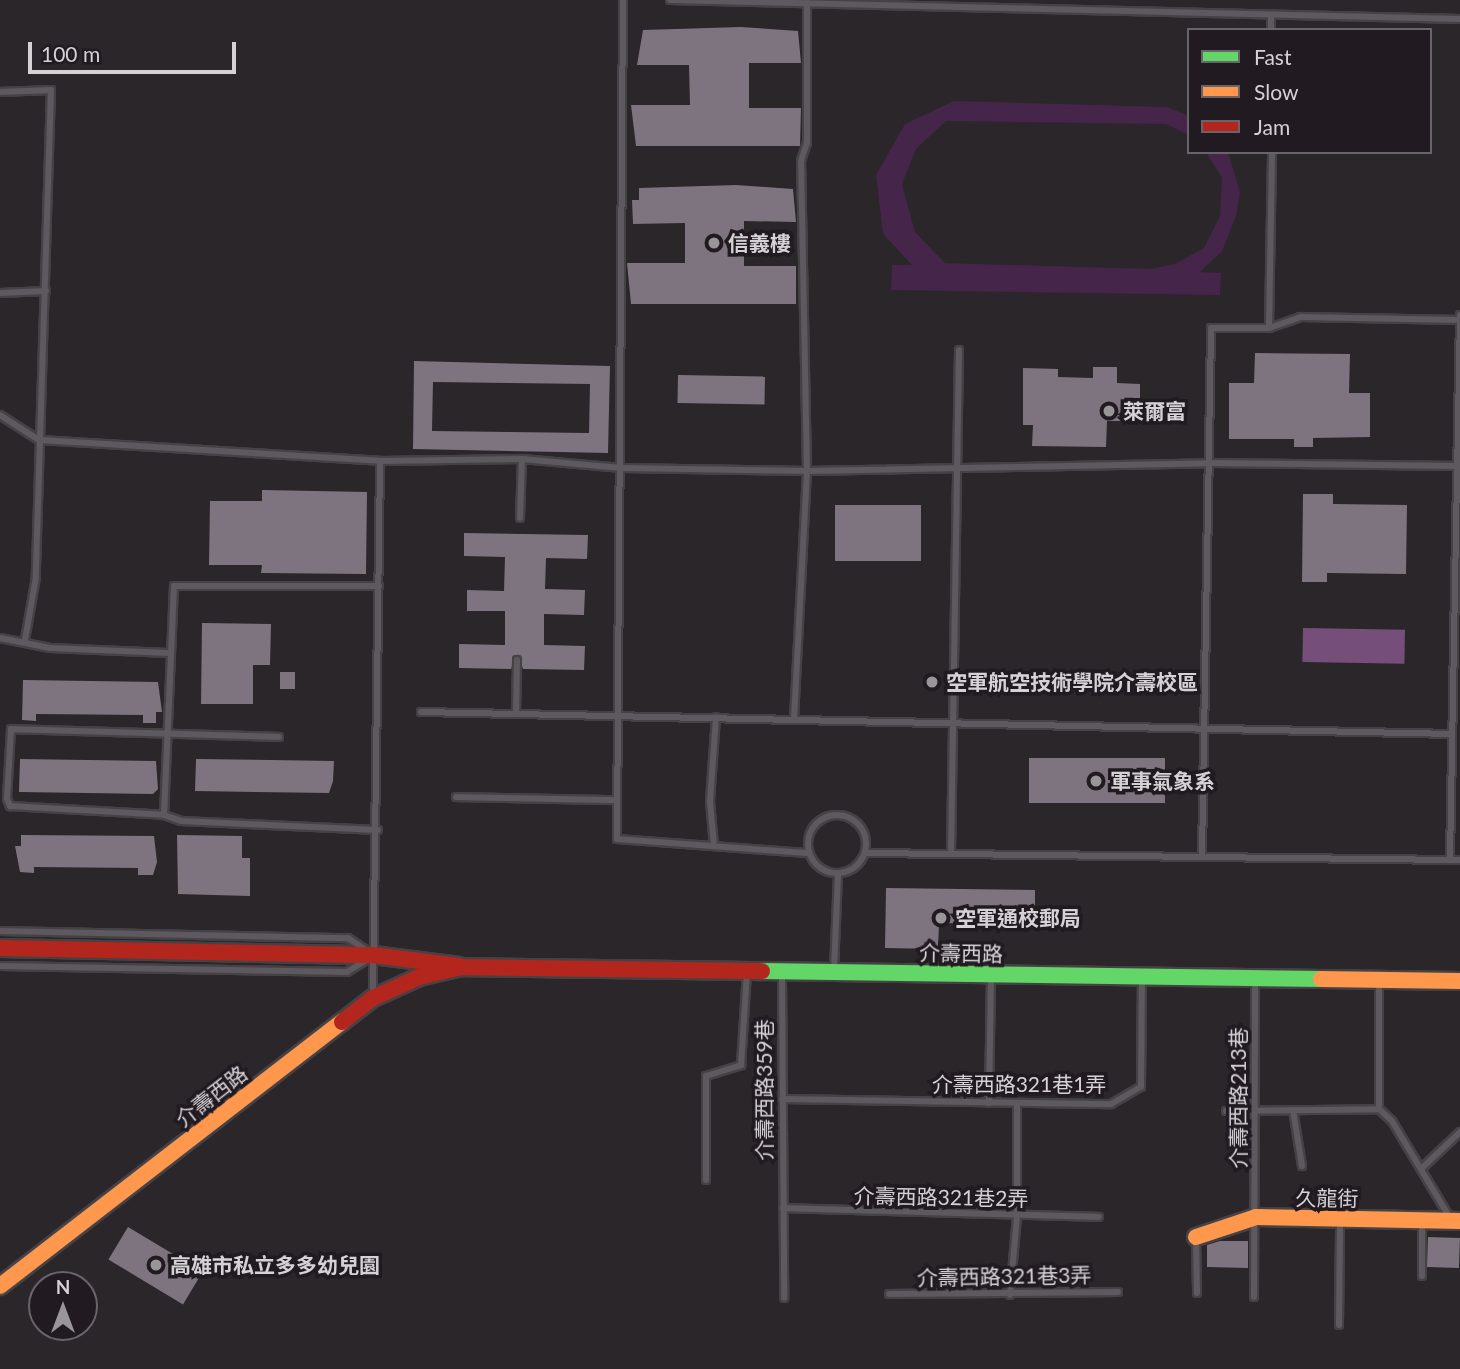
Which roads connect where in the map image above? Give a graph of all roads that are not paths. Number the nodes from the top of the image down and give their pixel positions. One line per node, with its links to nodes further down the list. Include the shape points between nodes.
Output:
1 (623, 0): 20 (lane)
2 (670, 0): 3 (lane)
3 (807, 3): 4 (lane); 22 (lane, via 807,143 801,161)
4 (1271, 15): 5 (lane); 6 (lane)
5 (1460, 19)
6 (1271, 28)
7 (0, 92): 9 (lane, via 51,90)
8 (1272, 154): 12 (lane)
9 (46, 290): 10 (lane); 15 (lane)
10 (0, 293)
11 (1460, 318): 12 (lane, via 1301,317); 19 (lane)
12 (1269, 328): 18 (lane, via 1211,328)
13 (959, 350): 21 (lane)
14 (0, 415): 15 (lane)
15 (39, 440): 17 (lane); 26 (lane, via 36,577)
16 (522, 459): 17 (lane); 20 (lane); 23 (lane)
17 (380, 461): 24 (lane)
18 (1212, 463): 19 (lane); 21 (lane); 35 (lane)
19 (1458, 466): 37 (lane)
20 (622, 468): 22 (lane); 31 (lane)
21 (958, 468): 22 (lane); 34 (lane)
22 (807, 471): 33 (lane)
23 (520, 518)
24 (379, 586): 27 (lane, via 174,586); 42 (lane)
25 (0, 638): 26 (lane)
26 (25, 640): 27 (lane, via 50,648)
27 (169, 653): 36 (lane)
28 (517, 660): 30 (lane)
29 (421, 712): 30 (lane)
30 (516, 714): 31 (lane)
31 (618, 716): 32 (lane); 40 (lane)
32 (716, 717): 33 (lane); 43 (lane, via 710,801)
33 (794, 719): 34 (lane)
34 (953, 722): 35 (lane); 46 (lane)
35 (1205, 728): 37 (lane); 47 (lane)
36 (169, 733): 38 (lane); 41 (lane); 41 (lane, via 11,729 7,769 10,806)
37 (1452, 734): 48 (lane)
38 (279, 737)
39 (456, 797): 40 (lane)
40 (617, 800): 43 (lane, via 617,839)
41 (164, 815): 42 (lane, via 181,821)
42 (377, 830): 61 (lane)
43 (713, 846): 44 (lane)
44 (809, 853): 45 (lane, via 815,825 842,814 865,833); 50 (lane, via 820,868)
45 (866, 853): 46 (lane); 50 (lane, via 855,867)
46 (951, 854): 47 (lane)
47 (1202, 856): 48 (lane)
48 (1450, 859): 49 (lane)
49 (1460, 860)
50 (838, 873): 70 (lane)
51 (0, 931): 52 (lane, 介壽西路)
52 (23, 931): 53 (lane, 介壽西路); 57 (lane)
53 (103, 933): 54 (lane, 介壽西路); 58 (lane)
54 (183, 934): 55 (lane, 介壽西路); 59 (lane)
55 (262, 936): 60 (lane); 61 (lane, 介壽西路, via 348,938)
56 (0, 948): 57 (main road, 介壽西路)
57 (22, 949): 58 (main road, 介壽西路); 63 (lane)
58 (103, 950): 59 (main road, 介壽西路); 64 (lane)
59 (183, 952): 60 (main road, 介壽西路); 66 (lane)
60 (263, 953): 61 (main road, 介壽西路); 67 (lane)
61 (373, 955): 65 (main road, 介壽西路); 67 (lane, via 347,972); 76 (lane)
62 (0, 966): 63 (lane)
63 (22, 966): 64 (lane)
64 (103, 967): 66 (lane)
65 (462, 967): 68 (main road, 介壽西路); 76 (main road, 介壽西路, via 419,977)
66 (182, 969): 67 (lane)
67 (262, 970)
68 (747, 971): 69 (main road, 介壽西路); 87 (lane, via 741,1065 706,1076)
69 (782, 971): 70 (main road, 介壽西路); 77 (lane, 介壽西路359巷)
70 (834, 972): 71 (main road, 介壽西路)
71 (992, 974): 72 (main road, 介壽西路); 78 (lane)
72 (1142, 976): 73 (main road, 介壽西路); 79 (lane, 介壽西路321巷1弄, via 1143,1080 1138,1092 1111,1104)
73 (1255, 978): 74 (main road, 介壽西路); 81 (lane, 介壽西路213巷)
74 (1379, 980): 75 (main road, 介壽西路); 80 (lane)
75 (1460, 981)
76 (373, 998): 97 (main road, 介壽西路)
77 (782, 1099): 78 (lane, 介壽西路321巷1弄); 88 (lane, 介壽西路359巷)
78 (989, 1103): 79 (lane, 介壽西路321巷1弄)
79 (1017, 1104): 89 (lane)
80 (1379, 1109): 82 (lane); 86 (lane)
81 (1256, 1110): 82 (lane); 83 (lane); 91 (lane, 介壽西路213巷)
82 (1293, 1110): 85 (lane)
83 (1226, 1111)
84 (1460, 1132): 86 (lane)
85 (1302, 1166)
86 (1421, 1169): 94 (lane)
87 (706, 1180)
88 (783, 1208): 89 (lane, 介壽西路321巷2弄); 103 (lane, 介壽西路359巷)
89 (1017, 1216): 90 (lane, 介壽西路321巷2弄); 101 (lane)
90 (1099, 1217)
91 (1256, 1217): 92 (main road, 久龍街); 95 (main road, 久龍街); 102 (lane, 介壽西路213巷)
92 (1340, 1219): 93 (main road, 久龍街); 104 (lane)
93 (1422, 1220): 94 (main road, 久龍街); 96 (lane)
94 (1456, 1221)
95 (1196, 1237): 99 (lane)
96 (1422, 1276)
97 (0, 1286)
98 (1118, 1292): 101 (lane, 介壽西路321巷3弄)
99 (1197, 1293)
100 (889, 1294): 101 (lane, 介壽西路321巷3弄)
101 (1010, 1295)
102 (1254, 1297)
103 (784, 1298)
104 (1339, 1325)

